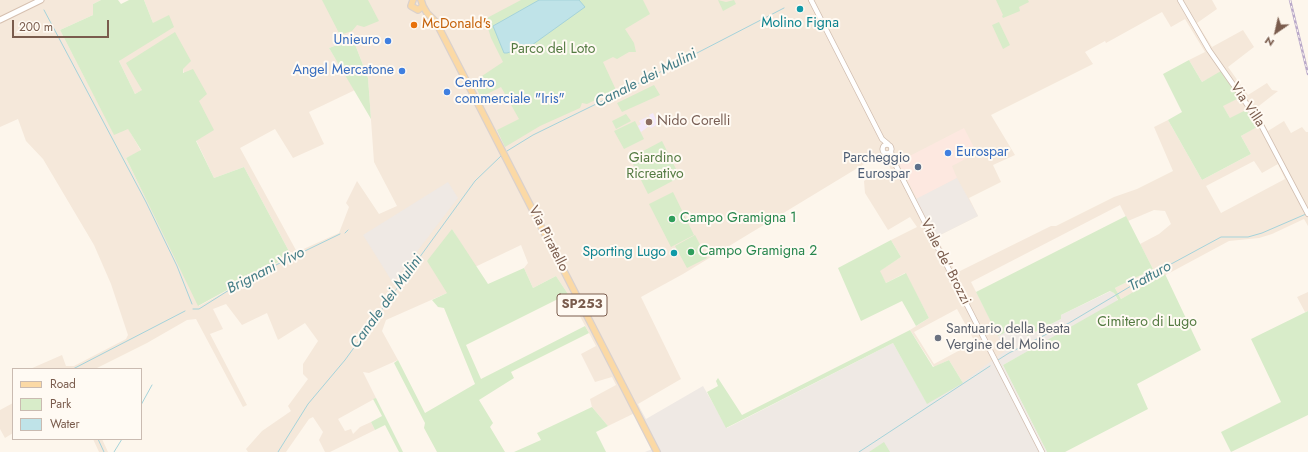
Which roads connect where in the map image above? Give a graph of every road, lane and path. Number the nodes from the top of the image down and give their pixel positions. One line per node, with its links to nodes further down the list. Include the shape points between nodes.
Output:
1 (41, 0): 7 (main road)
2 (413, 0): 6 (main road, Via Piratello / SP253, via 411,6)
3 (811, 0): 9 (street, Viale de' Brozzi)
4 (1180, 0): 15 (street, Via Villa, via 1209,50 1260,123)
5 (422, 3): 6 (main road, Via Piratello / SP253); 8 (main road, Via Piratello / SP253)
6 (418, 10): 8 (main road, Via Piratello / SP253)
7 (0, 20)
8 (438, 27): 16 (main road, Via Piratello / SP253)
9 (882, 139): 10 (street, Viale de' Brozzi); 11 (street, Viale de' Brozzi)
10 (888, 144): 11 (street); 12 (street, Viale de' Brozzi)
11 (883, 147): 13 (street, Viale de' Brozzi)
12 (891, 151): 13 (street); 14 (street, Viale de' Brozzi)
13 (886, 153): 14 (street, Viale de' Brozzi)
14 (892, 158): 17 (street, Viale de' Brozzi)
15 (1307, 213)
16 (657, 452)
17 (1042, 452)

